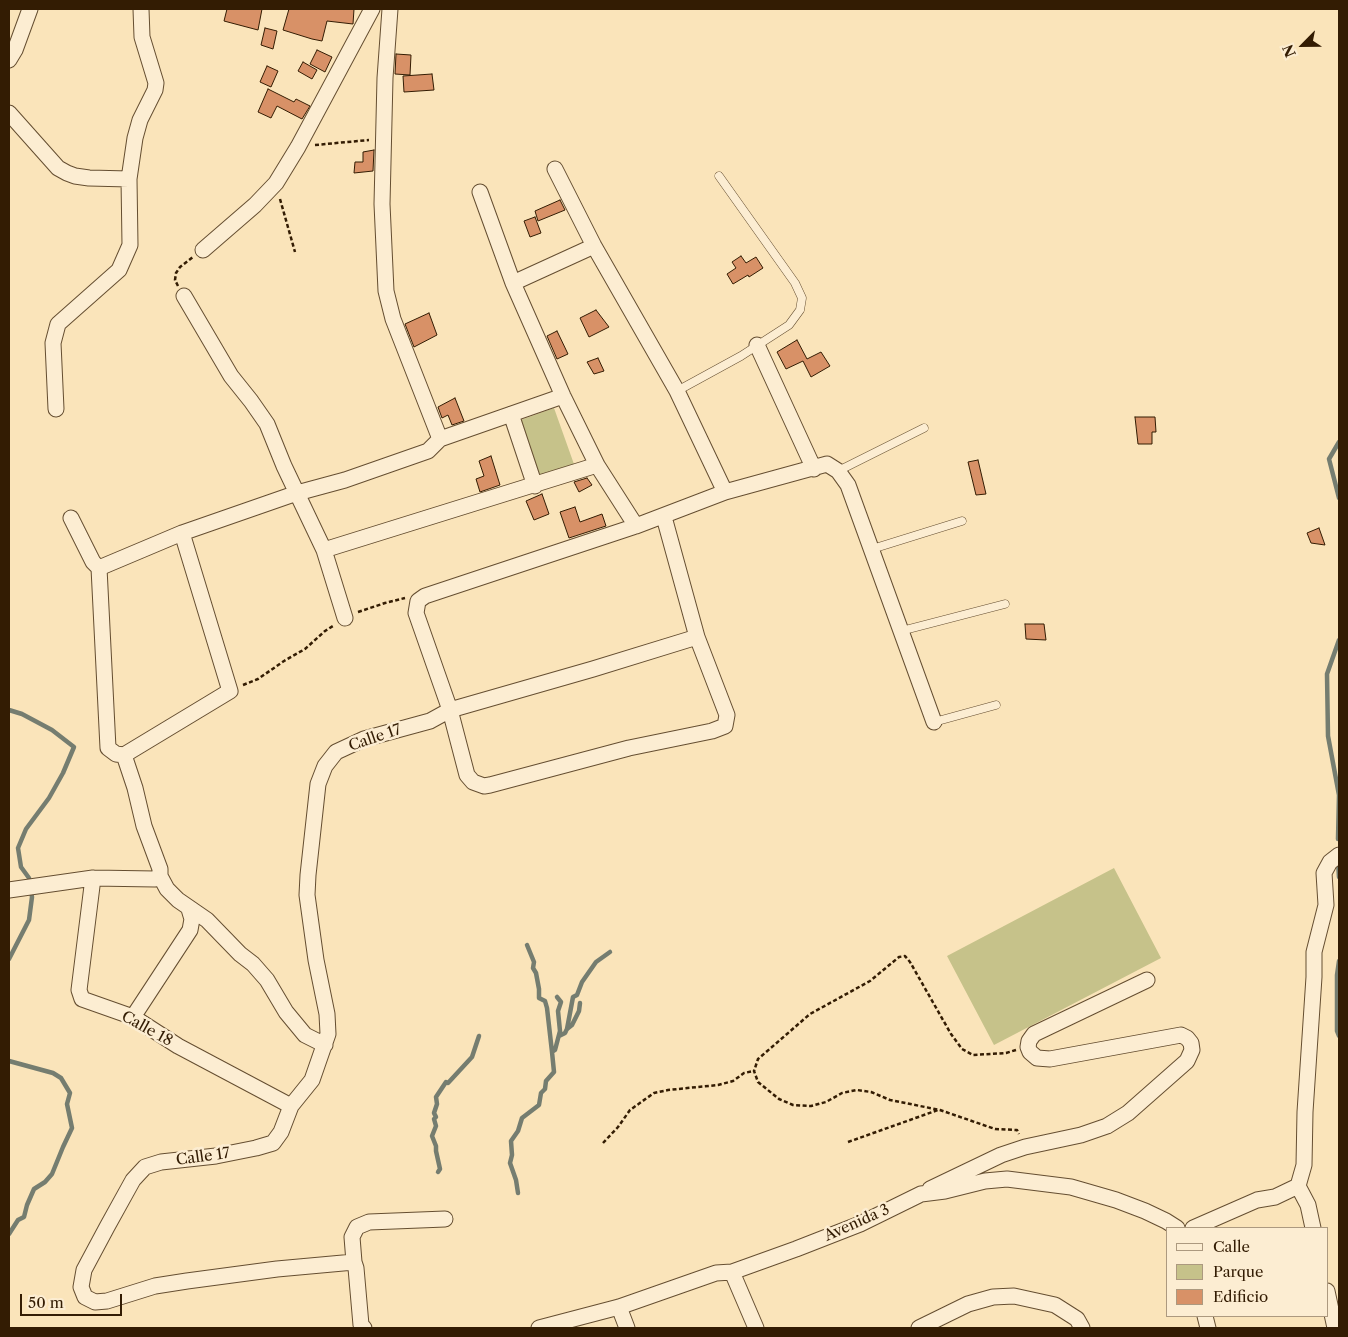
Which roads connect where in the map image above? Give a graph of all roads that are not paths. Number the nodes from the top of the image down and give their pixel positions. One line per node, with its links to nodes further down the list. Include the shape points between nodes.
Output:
1 (30, 9): 5 (street)
2 (141, 9): 9 (street, via 142,37 156,83 140,120)
3 (372, 9): 12 (street, via 276,183)
4 (390, 9): 21 (street, via 382,204 386,290 393,319)
5 (9, 60)
6 (9, 113): 9 (street, via 58,168 67,173 89,178)
7 (555, 169): 11 (street)
8 (719, 176): 15 (lane, via 795,283 802,298 800,310 789,325)
9 (129, 179): 18 (street, via 130,245 119,270 58,324 53,342)
10 (480, 192): 13 (street)
11 (594, 246): 13 (street); 16 (street)
12 (203, 250)
13 (513, 283): 17 (street)
14 (184, 296): 27 (street, via 231,376 267,424)
15 (757, 345): 16 (lane); 23 (street)
16 (677, 391): 26 (street)
17 (563, 396): 19 (street); 22 (street)
18 (56, 409)
19 (511, 414): 21 (street); 25 (street)
20 (924, 428): 24 (lane)
21 (440, 439): 27 (street, via 428,451)
22 (597, 465): 25 (street); 31 (street)
23 (814, 469): 24 (street, via 826,464); 26 (street)
24 (838, 471): 33 (street, via 848,485)
25 (535, 486): 34 (street)
26 (725, 492): 28 (street)
27 (297, 493): 32 (street); 34 (street)
28 (664, 516): 31 (street); 39 (street)
29 (71, 518): 35 (street)
30 (962, 521): 33 (lane)
31 (636, 526): 41 (street, via 418,601 416,613)
32 (182, 533): 35 (street); 43 (street, via 230,691)
33 (872, 549): 38 (street)
34 (324, 550): 37 (street)
35 (99, 568): 43 (street, via 108,748)
36 (1004, 604): 38 (lane)
37 (345, 618)
38 (902, 631): 42 (street)
39 (697, 637): 41 (street, Calle 17); 41 (street, via 727,715 725,726 712,731 629,748 484,786 473,782 467,775)
40 (996, 705): 42 (lane)
41 (450, 710): 51 (street, Calle 17, via 430,721 364,739 336,752 325,766 318,784 307,895 328,1014 328,1034)
42 (934, 722)
43 (124, 755): 45 (street)
44 (1339, 855): 53 (street, via 1324,872 1326,905 1314,952 1304,1165)
45 (160, 876): 46 (street, via 155,879); 48 (street, via 167,889)
46 (94, 878): 47 (street); 50 (street, Calle 18, via 79,995 87,1002)
47 (14, 889)
48 (189, 909): 50 (street, via 192,919 190,930); 51 (street, via 207,920 253,964 305,1035)
49 (1147, 980): 54 (street, via 1034,1034 1029,1041 1030,1052 1036,1058 1050,1059 1181,1035 1191,1043 1187,1061 1128,1113 1107,1126 1001,1155)
50 (133, 1017): 52 (street, Calle 18, via 178,1046)
51 (324, 1045): 52 (street, Calle 17, via 312,1080)
52 (292, 1106): 59 (street, Calle 17, via 281,1132 272,1142 216,1156 144,1167 133,1180 84,1270 81,1287 85,1297 95,1302 107,1301 155,1286)
53 (1298, 1186): 57 (street); 58 (street, via 1308,1205)
54 (921, 1194): 56 (street, Avenida 3, via 1007,1179 1071,1187 1145,1211); 60 (street, Avenida 3, via 860,1224)
55 (445, 1218): 59 (street, via 369,1222 357,1227 352,1238)
56 (1175, 1227)
57 (1194, 1227)
58 (1313, 1227)
59 (354, 1262): 63 (street)
60 (732, 1272): 62 (street, Avenida 3, via 716,1273); 66 (street)
61 (1328, 1296): 69 (street)
62 (619, 1307): 64 (street, Avenida 3); 65 (street)
63 (364, 1328)
64 (539, 1328)
65 (627, 1328)
66 (756, 1328)
67 (919, 1328): 68 (street, via 968,1304 993,1297 1014,1296 1055,1306 1077,1319)
68 (1082, 1328)
69 (1335, 1328)

